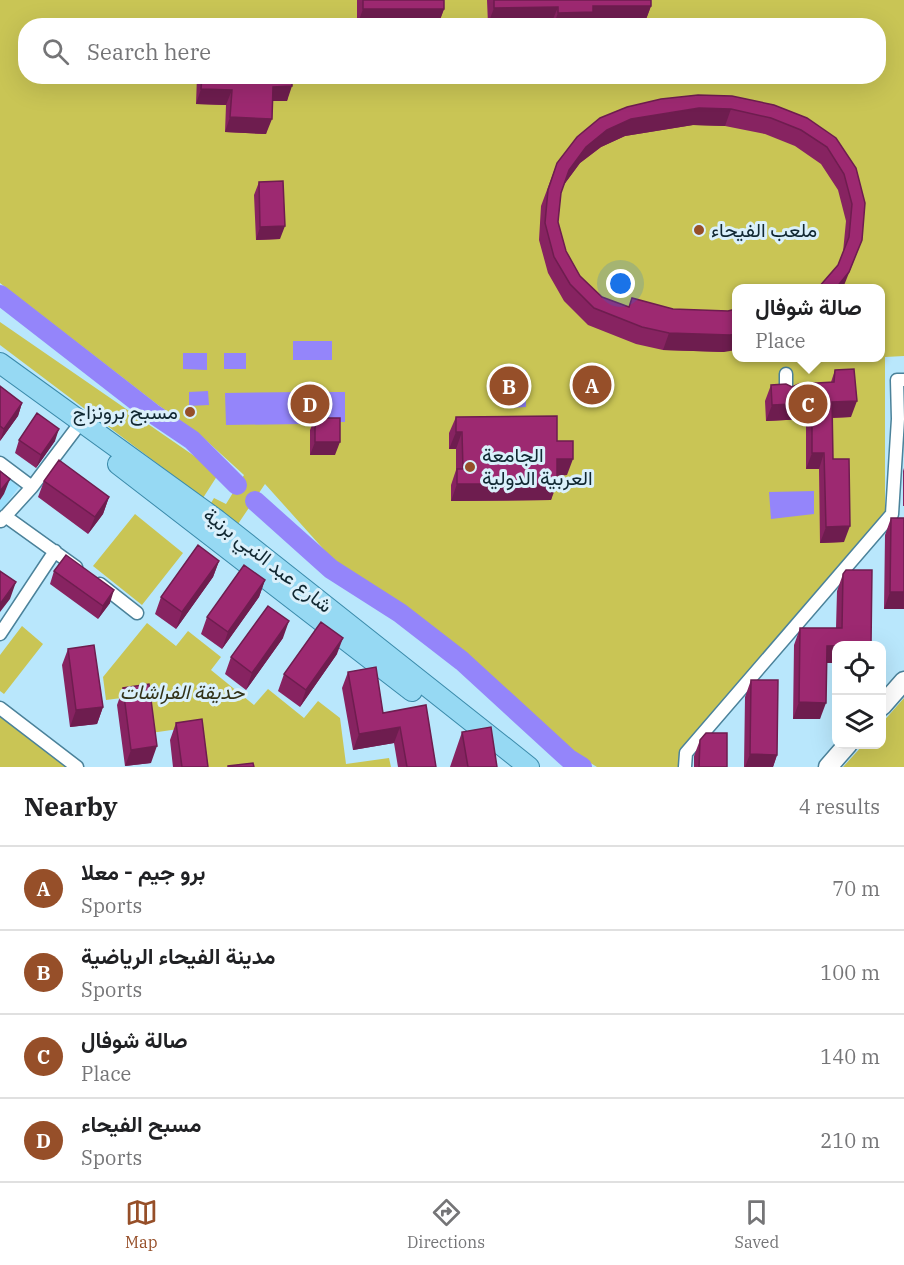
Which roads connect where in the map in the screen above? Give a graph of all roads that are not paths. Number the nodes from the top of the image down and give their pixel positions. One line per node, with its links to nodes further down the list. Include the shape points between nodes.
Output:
1 (0, 363): 19 (main road, شارع عبد النبي برنية, via 223,524)
2 (786, 374): 5 (street)
3 (0, 376): 6 (main road, شارع عبد النبي برنية)
4 (904, 380): 20 (street, via 897,380 892,514 686,753)
5 (786, 395)
6 (75, 430): 8 (street); 18 (main road, شارع عبد النبي برنية)
7 (0, 463): 8 (street)
8 (32, 487): 9 (street)
9 (2, 519): 10 (street)
10 (55, 551): 11 (street); 12 (street)
11 (137, 613)
12 (0, 634)
13 (904, 681): 14 (main road)
14 (886, 701)
15 (0, 708): 17 (street)
16 (844, 749): 21 (main road)
17 (77, 767)
18 (510, 767)
19 (529, 767)
20 (685, 767)
21 (828, 767)

